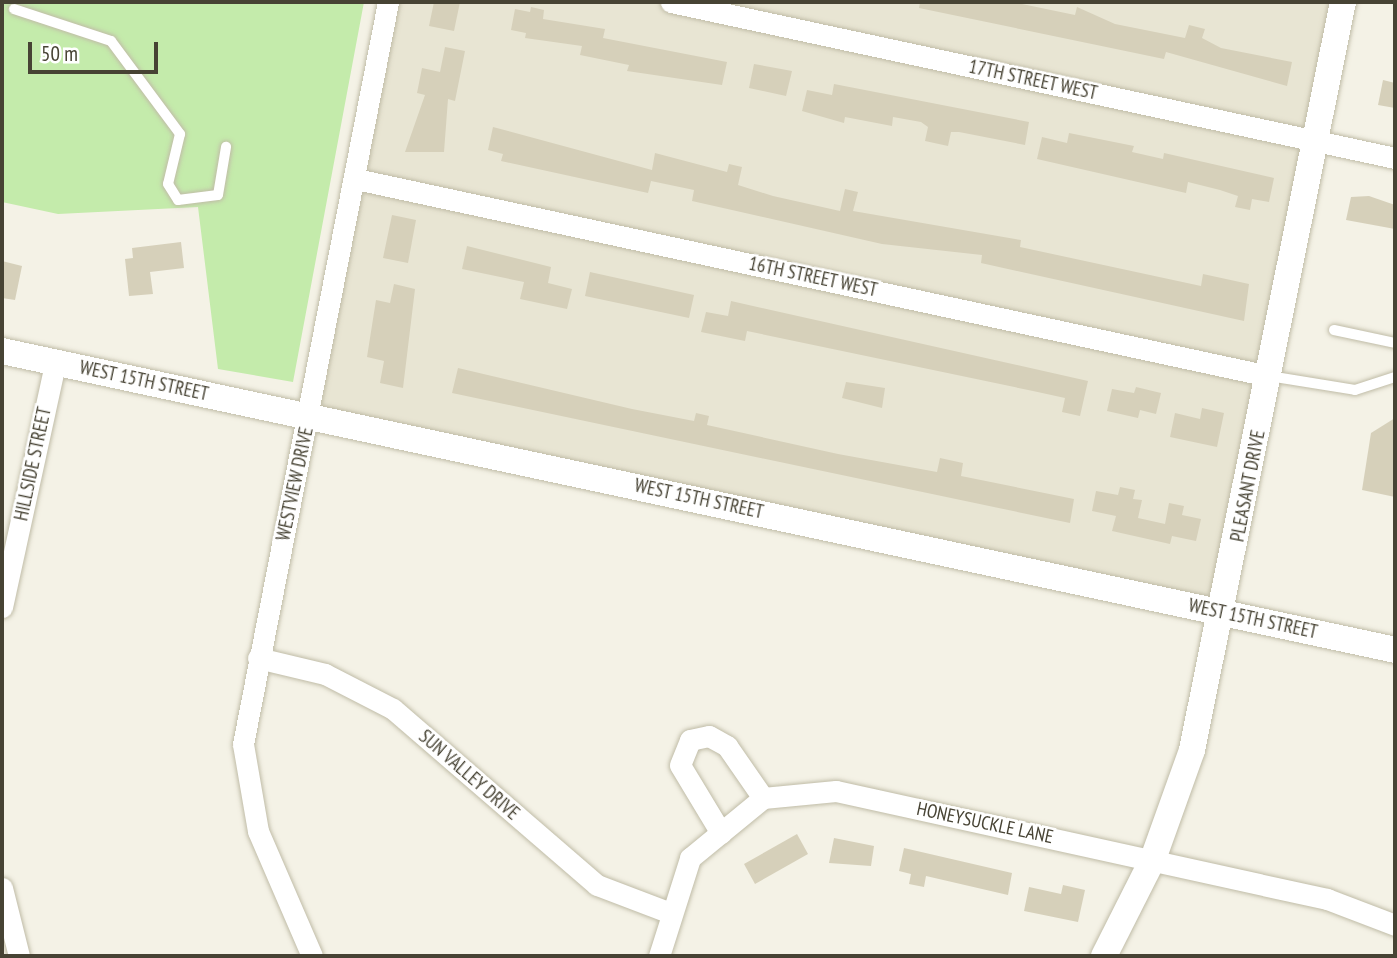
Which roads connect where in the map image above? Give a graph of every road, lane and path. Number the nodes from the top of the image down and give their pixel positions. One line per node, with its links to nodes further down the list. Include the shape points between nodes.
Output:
1 (388, 2): 8 (street, WESTVIEW DRIVE)
2 (671, 2): 5 (street, 17TH STREET WEST)
3 (1343, 2): 5 (street, PLEASANT DRIVE)
4 (14, 9): 6 (lane, via 111,41 180,134 168,184 178,200 218,195)
5 (1315, 141): 7 (street, 17TH STREET WEST); 13 (street, PLEASANT DRIVE)
6 (226, 147)
7 (1395, 158)
8 (356, 179): 13 (street, 16TH STREET WEST); 15 (street, WESTVIEW DRIVE)
9 (1334, 330): 10 (lane)
10 (1395, 343)
11 (2, 351): 12 (street, WEST 15TH STREET)
12 (55, 363): 15 (street, WEST 15TH STREET); 16 (street, HILLSIDE STREET)
13 (1269, 376): 14 (lane, via 1354,390); 17 (street, PLEASANT DRIVE)
14 (1395, 377)
15 (310, 415): 17 (street, WEST 15TH STREET); 19 (street, WESTVIEW DRIVE)
16 (2, 607)
17 (1223, 613): 18 (street, WEST 15TH STREET); 22 (street, PLEASANT DRIVE, via 1192,750)
18 (1395, 650)
19 (258, 657): 24 (street, SUN VALLEY DRIVE, via 325,674 393,709 597,885); 27 (street, WESTVIEW DRIVE, via 243,744 258,831)
20 (763, 798): 21 (street); 21 (street, via 727,746 709,736 690,740 680,765); 22 (street, HONEYSUCKLE LANE, via 836,791)
21 (720, 833): 24 (street, via 690,858)
22 (1153, 859): 25 (street, HONEYSUCKLE LANE, via 1327,899); 29 (street, PLEASANT DRIVE)
23 (2, 888): 26 (street)
24 (668, 912): 28 (street)
25 (1395, 925)
26 (19, 956)
27 (312, 956)
28 (659, 956)
29 (1104, 956)

